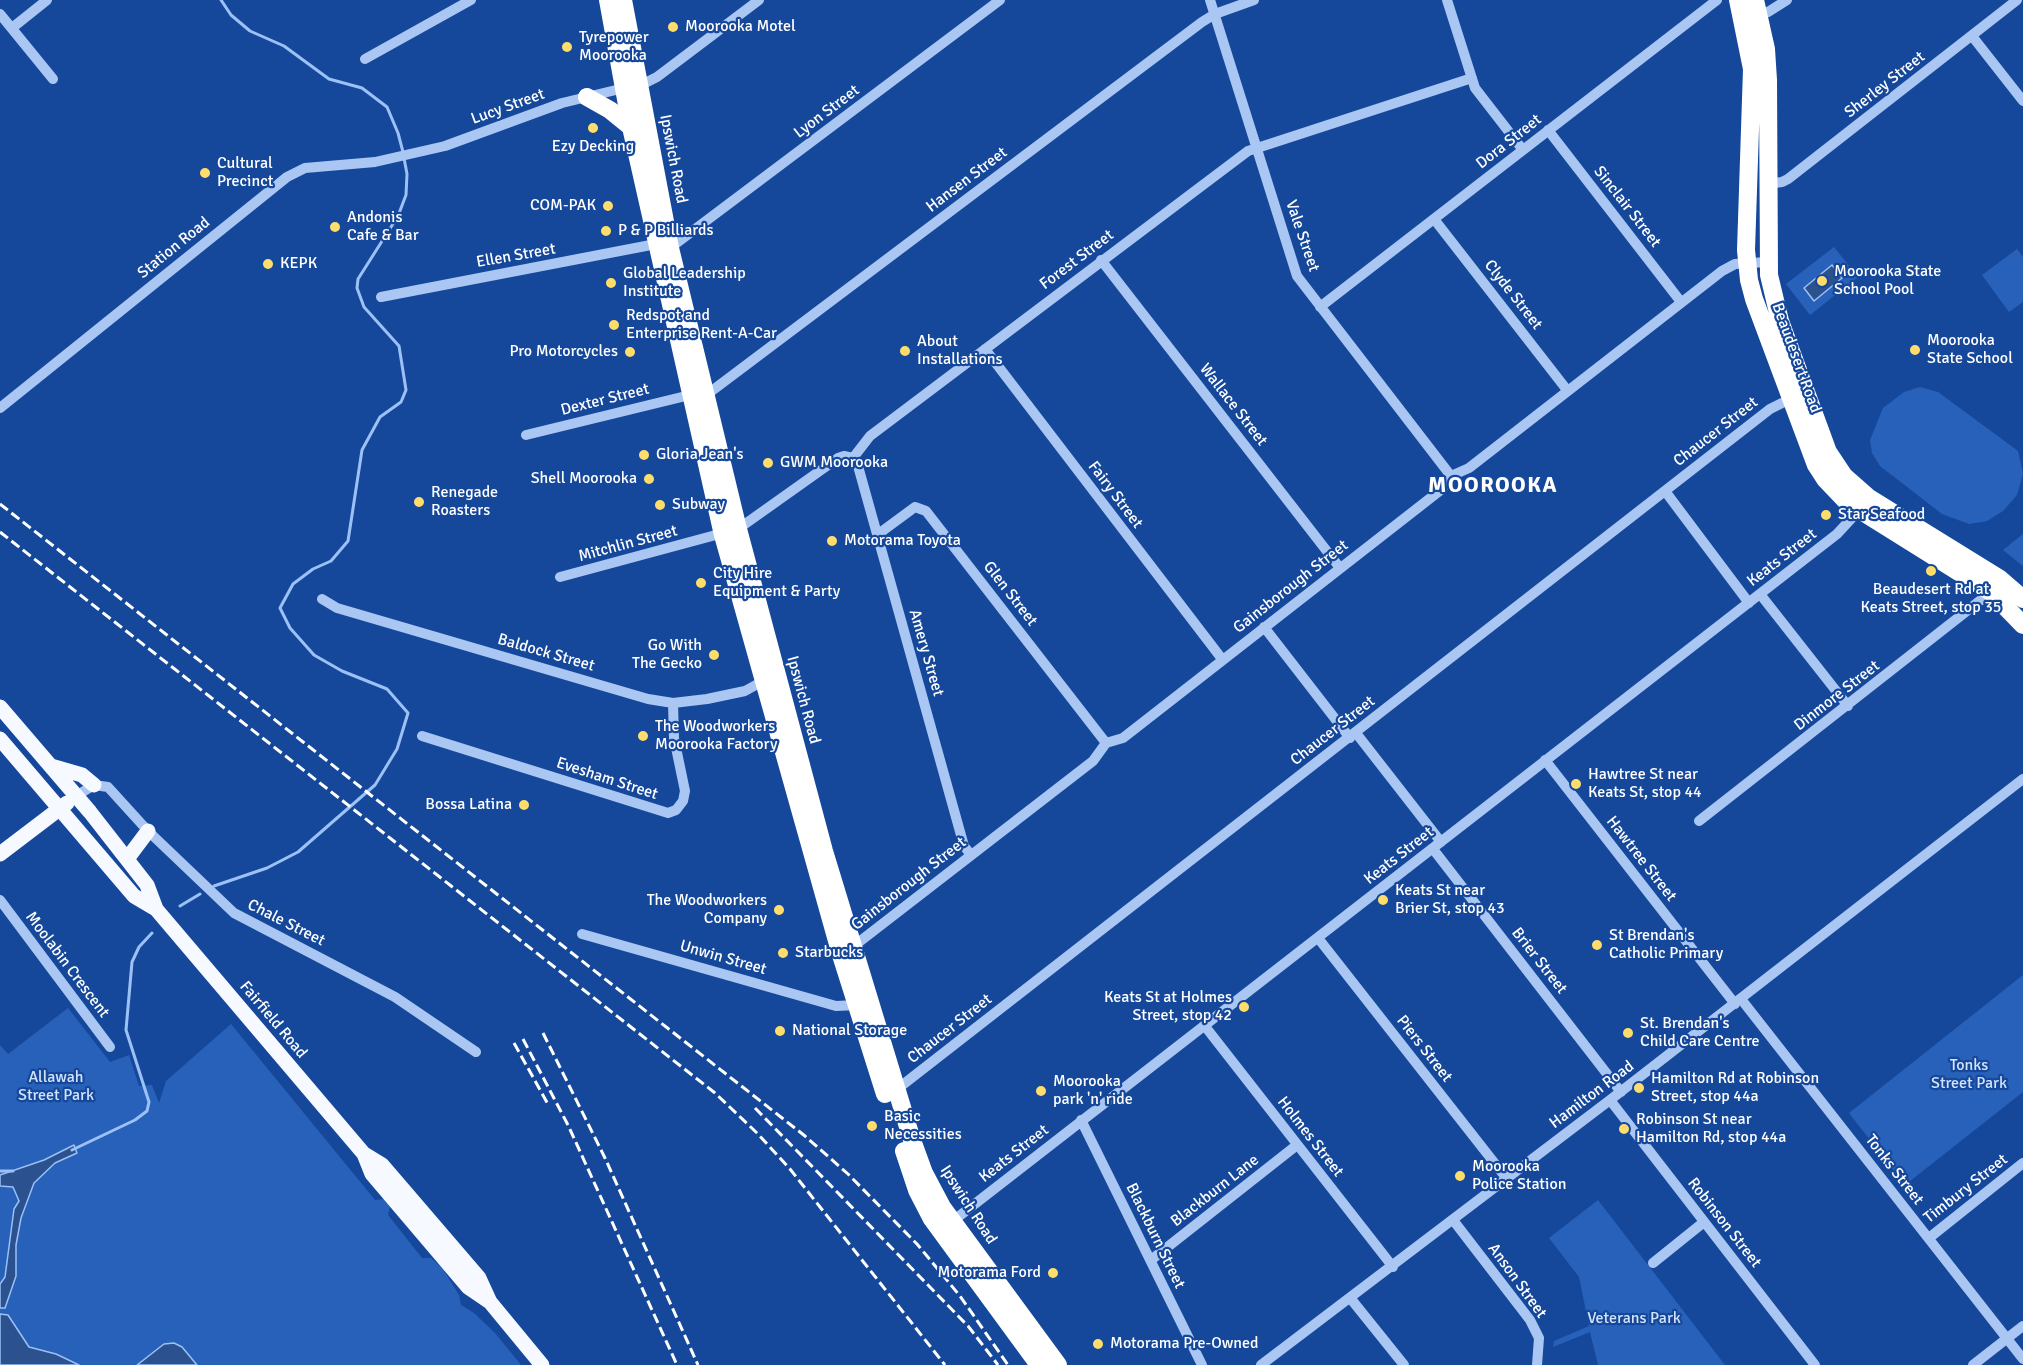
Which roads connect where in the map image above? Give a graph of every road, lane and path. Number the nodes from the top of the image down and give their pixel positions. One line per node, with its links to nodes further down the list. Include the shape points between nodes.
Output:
1 (47, 0): 17 (street)
2 (471, 0): 19 (street)
3 (608, 0): 22 (highway, Ipswich Road)
4 (623, 0): 22 (highway, Ipswich Road)
5 (759, 0): 22 (street, Lucy Street, via 657,77)
6 (1000, 0): 32 (street, Lyon Street)
7 (1210, 0): 16 (street, Vale Street)
8 (1254, 0): 16 (street, Hansen Street)
9 (1447, 0): 20 (street)
10 (1716, 0): 26 (street, Dora Street)
11 (1738, 0): 14 (highway, Beaudesert Road)
12 (1787, 0): 14 (street)
13 (2018, 0): 18 (street, Sherley Street)
14 (1752, 11): 30 (highway, Beaudesert Road, via 1766,49); 34 (highway, Beaudesert Road)
15 (0, 14): 17 (street)
16 (1215, 14): 27 (street, Vale Street); 41 (street, Hansen Street)
17 (12, 28): 21 (street)
18 (1972, 36): 24 (street); 30 (street, Sherley Street, via 1788,179)
19 (365, 59)
20 (1472, 78): 27 (street, Forest Street); 28 (street, via 1483,100)
21 (53, 79)
22 (631, 86): 23 (street, Lucy Street); 25 (highway, Ipswich Road); 32 (highway, Ipswich Road)
23 (587, 98): 25 (highway); 29 (street, Lucy Street, via 562,103 445,146)
24 (2023, 101)
25 (631, 127): 32 (highway, Ipswich Road)
26 (1548, 130): 28 (street, Dora Street); 37 (street, Sinclair Street)
27 (1257, 147): 33 (street, Forest Street); 38 (street, Vale Street, via 1295,270)
28 (1523, 150): 31 (street, Dora Street)
29 (388, 158): 43 (street, Station Road, via 305,168 287,177)
30 (1767, 184): 35 (highway, Beaudesert Road)
31 (1434, 219): 38 (street, Dora Street); 40 (street, Clyde Street)
32 (663, 246): 36 (street, Ellen Street); 41 (highway, Ipswich Road)
33 (1101, 260): 39 (street, Forest Street); 51 (street, Wallace Street)
34 (1747, 262): 35 (street, Gainsborough Street); 37 (street, Gainsborough Street, via 1722,271); 42 (highway, Beaudesert Road, via 1754,299)
35 (1767, 262): 48 (highway, Beaudesert Road, via 1780,321 1822,438)
36 (381, 297)
37 (1682, 302): 40 (street, Gainsborough Street)
38 (1320, 307): 46 (street, Vale Street)
39 (985, 349): 45 (street, Forest Street, via 870,436); 60 (street, Fairy Street)
40 (1567, 390): 46 (street, Gainsborough Street, via 1469,468)
41 (698, 395): 44 (street, Dexter Street); 49 (highway, Ipswich Road)
42 (1790, 399): 47 (street, Chaucer Street, via 1770,409); 48 (highway, Beaudesert Road, via 1825,480)
43 (0, 408)
44 (526, 435)
45 (853, 458): 49 (street, via 838,458); 50 (street, Amery Street)
46 (1451, 476): 51 (street, Gainsborough Street, via 1442,489)
47 (1665, 491): 57 (street); 65 (street, Chaucer Street)
48 (1864, 504): 53 (highway, Beaudesert Road); 54 (street, Keats Street, via 1838,534); 56 (highway, Beaudesert Road, via 2000,579)
49 (730, 532): 52 (street, Mitchlin Street); 61 (highway, Ipswich Road); 85 (highway, Ipswich Road, via 786,717)
50 (877, 535): 68 (street, Glen Street, via 915,507 926,511); 79 (street, Amery Street, via 964,846)
51 (1340, 568): 59 (street, Gainsborough Street)
52 (560, 577)
53 (1990, 592): 58 (highway, Beaudesert Road); 64 (street, Dinmore Street)
54 (1760, 594): 57 (street, Keats Street); 64 (street)
55 (322, 599): 62 (street, Baldock Street, via 337,608)
56 (2023, 599)
57 (1749, 603): 69 (street, Keats Street)
58 (2023, 625)
59 (1264, 627): 60 (street, Gainsborough Street); 65 (street, Brier Street)
60 (1222, 659): 68 (street, Gainsborough Street, via 1123,738)
61 (763, 681): 62 (street, Baldock Street, via 745,691); 85 (highway, Ipswich Road)
62 (673, 703): 66 (street, Evesham Street, via 674,738 686,791 676,810 668,813)
63 (0, 706): 70 (main road, Fairfield Road)
64 (1848, 706): 75 (street, Dinmore Street)
65 (1353, 735): 77 (street, Brier Street); 91 (street, Chaucer Street)
66 (422, 736)
67 (1, 741): 74 (main road, Fairfield Road)
68 (1107, 743): 79 (street, Gainsborough Street, via 1093,761)
69 (1545, 760): 77 (street, Keats Street); 86 (street, Hawtree Street)
70 (51, 766): 72 (main road, via 82,775); 73 (main road, Fairfield Road)
71 (2023, 779): 86 (street, Hamilton Road)
72 (94, 785): 73 (street); 76 (street, Chale Street, via 110,789)
73 (76, 796): 74 (main road); 80 (main road, Fairfield Road)
74 (60, 808): 78 (main road); 82 (main road, Fairfield Road, via 134,896)
75 (1700, 821)
76 (148, 831): 80 (main road); 90 (street, Chale Street, via 234,914 395,997)
77 (1437, 845): 84 (street, Keats Street); 92 (street, Brier Street)
78 (0, 854)
79 (971, 855): 85 (street, Gainsborough Street)
80 (127, 859): 82 (main road, Fairfield Road, via 147,885)
81 (0, 900): 89 (street, Moolabin Crescent)
82 (156, 909): 110 (main road, Fairfield Road, via 364,1154 372,1174 468,1287 490,1302)
83 (582, 934): 87 (street, Unwin Street, via 836,1006)
84 (1318, 938): 88 (street, Keats Street); 97 (street, Piers Street)
85 (848, 950): 87 (highway, Ipswich Road); 91 (highway, Ipswich Road)
86 (1738, 1001): 92 (street, Hamilton Road); 101 (street, Tonks Street)
87 (857, 1005): 100 (highway, Ipswich Road, via 910,1174 926,1208)
88 (1204, 1025): 94 (street, Keats Street); 95 (street, Holmes Street)
89 (110, 1047)
90 (476, 1052)
91 (896, 1089): 100 (highway, Ipswich Road, via 924,1173)
92 (1621, 1092): 93 (street, Hamilton Road)
93 (1610, 1100): 97 (street, Hamilton Road); 99 (street, Robinson Street)
94 (1081, 1120): 100 (street, Keats Street); 102 (street, Blackburn Street)
95 (1297, 1145): 102 (street, Blackburn Lane); 104 (street, Holmes Street)
96 (2023, 1163): 101 (street, Timbury Street)
97 (1507, 1179): 98 (street, Hamilton Road)
98 (1453, 1220): 104 (street, Hamilton Road); 115 (street, Anson Street, via 1530,1320 1539,1338)
99 (1704, 1222): 103 (street); 116 (street, Robinson Street)
100 (947, 1226): 111 (highway, Ipswich Road); 112 (highway, Ipswich Road)
101 (1929, 1238): 107 (street, Tonks Street)
102 (1151, 1260): 113 (street, Blackburn Street)
103 (1653, 1263)
104 (1393, 1267): 105 (street, Hamilton Road)
105 (1351, 1299): 109 (street, Hamilton Road); 114 (street)
106 (2023, 1326): 107 (street)
107 (2007, 1339): 108 (street, Tonks Street); 117 (street)
108 (2023, 1359)
109 (1266, 1363)
110 (542, 1365)
111 (1040, 1365)
112 (1058, 1365)
113 (1202, 1365)
114 (1404, 1365)
115 (1538, 1365)
116 (1815, 1365)
117 (1973, 1365)

